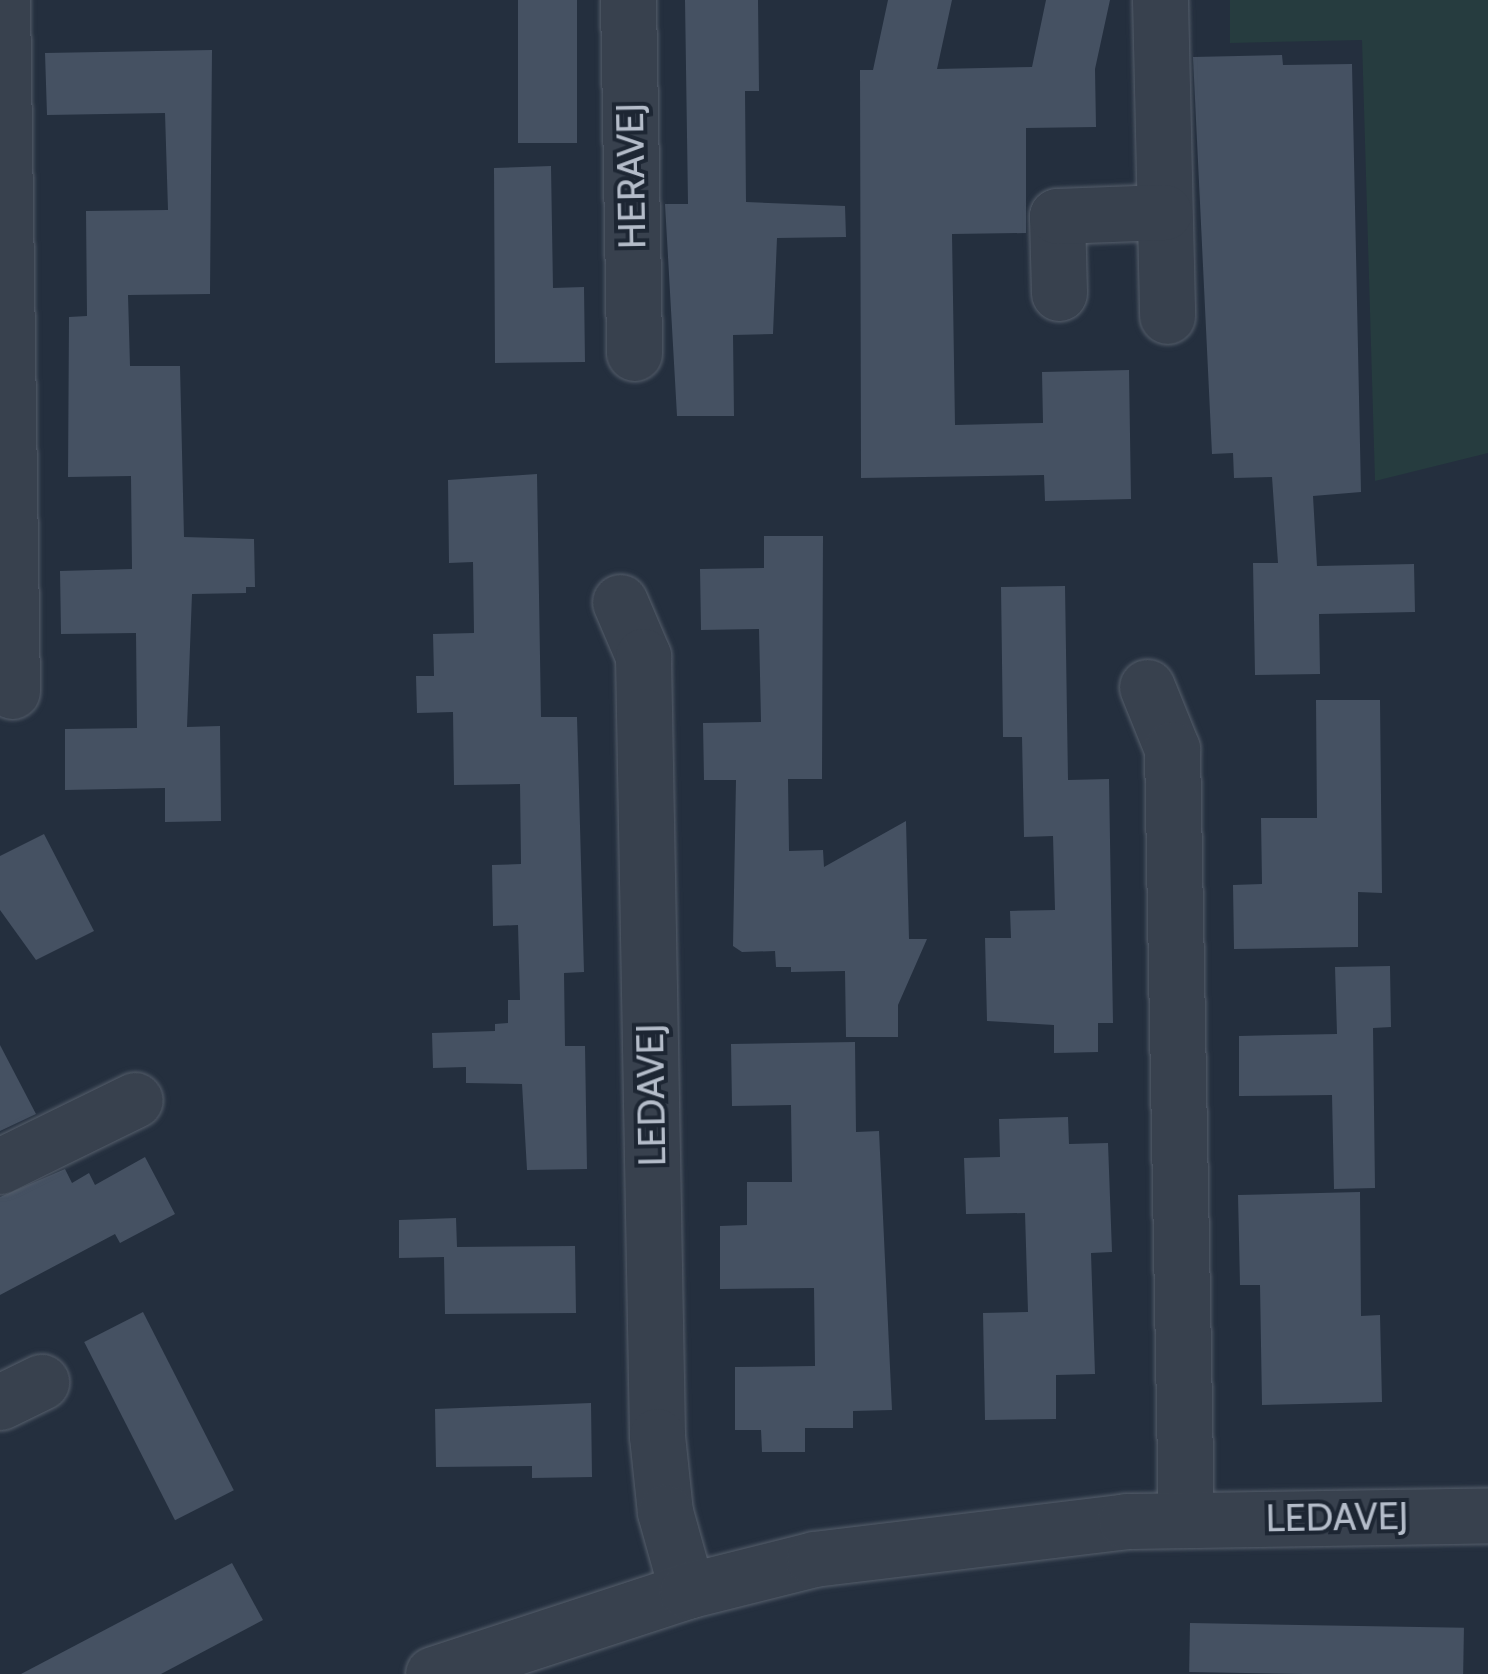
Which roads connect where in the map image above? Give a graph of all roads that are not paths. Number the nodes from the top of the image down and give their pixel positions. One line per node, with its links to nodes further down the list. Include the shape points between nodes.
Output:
1 (2, 0): 10 (street)
2 (628, 0): 7 (street, HERAVEJ)
3 (1160, 0): 4 (street)
4 (1164, 212): 5 (street, via 1058,216); 6 (street)
5 (1059, 294)
6 (1166, 316)
7 (634, 353)
8 (620, 602): 15 (street, LEDAVEJ, via 644,656 657,1436 665,1512)
9 (1146, 687): 14 (street, via 1172,748)
10 (12, 691)
11 (135, 1100): 12 (street)
12 (0, 1166)
13 (1488, 1515): 14 (street, LEDAVEJ)
14 (1186, 1519): 15 (street, LEDAVEJ, via 1008,1532 814,1559)
15 (687, 1591): 16 (street, LEDAVEJ)
16 (552, 1654): 17 (street, LEDAVEJ)
17 (433, 1674)

